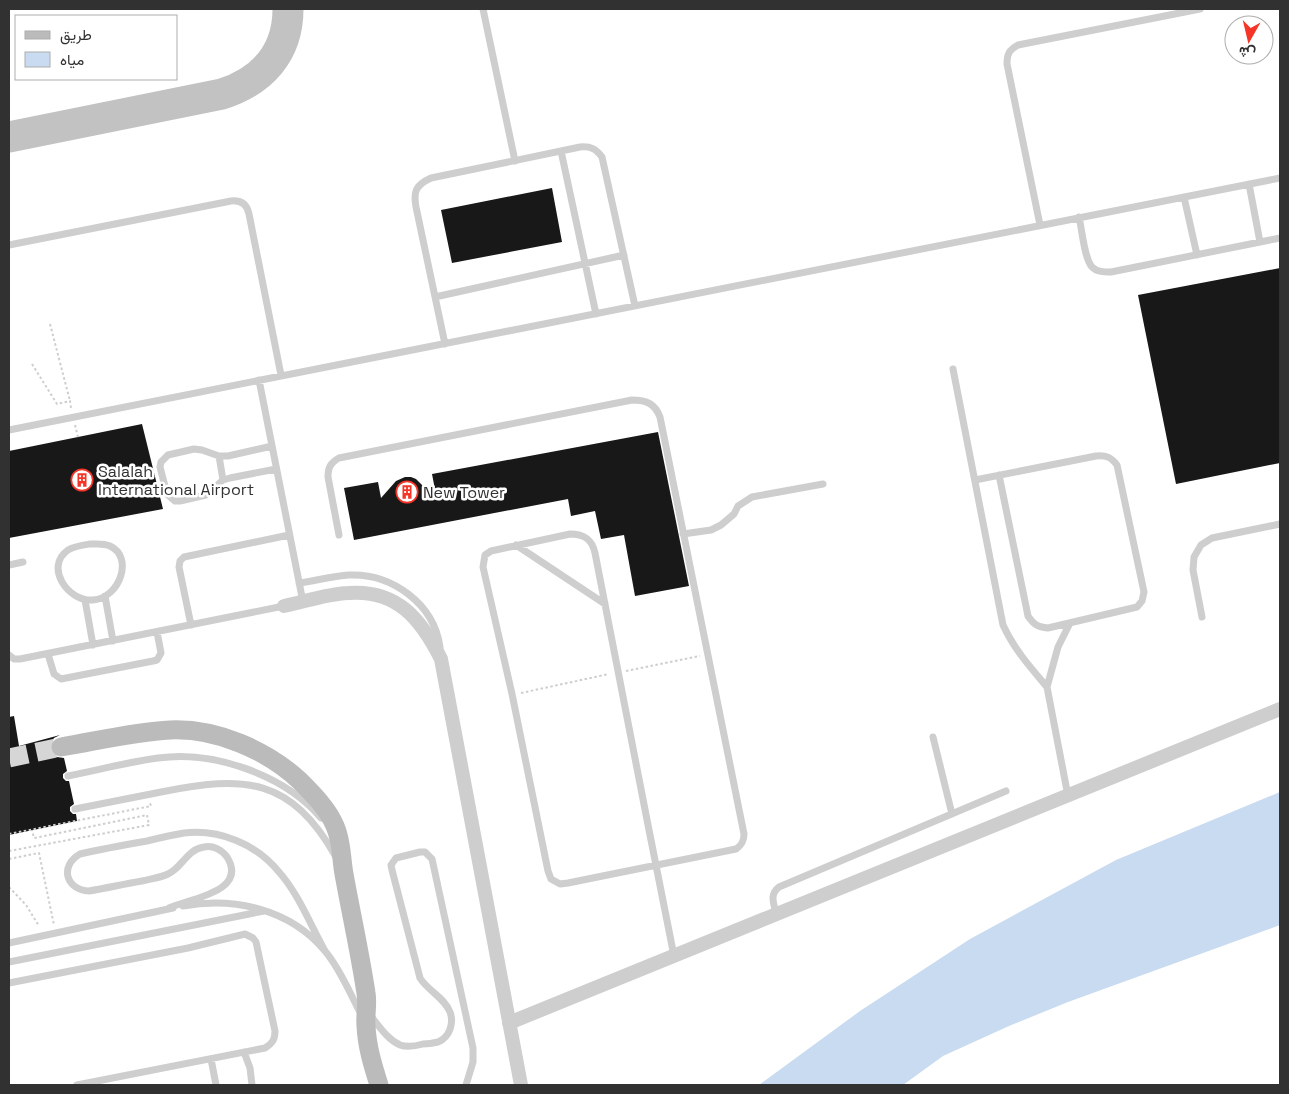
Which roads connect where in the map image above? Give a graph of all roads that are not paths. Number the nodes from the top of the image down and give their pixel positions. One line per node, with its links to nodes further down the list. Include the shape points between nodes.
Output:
1 (482, 9): 4 (lane)
2 (1200, 9): 9 (lane, via 1011,49 1007,64)
3 (561, 151): 4 (lane); 13 (lane, via 589,146 602,157); 15 (lane)
4 (514, 161): 16 (lane, via 431,178 417,189 414,198)
5 (1280, 178): 6 (lane)
6 (1248, 184): 7 (lane); 11 (lane)
7 (1184, 197): 8 (lane); 14 (lane)
8 (1079, 217): 9 (lane); 14 (lane, via 1088,258 1092,267 1101,272)
9 (1040, 225): 17 (lane)
10 (1280, 238): 11 (lane)
11 (1260, 242): 14 (lane)
12 (9, 245): 21 (lane, via 231,201 243,203 250,214)
13 (624, 255): 15 (lane); 17 (lane)
14 (1197, 255)
15 (585, 264): 16 (lane); 18 (lane)
16 (435, 297): 19 (lane)
17 (634, 306): 18 (lane)
18 (596, 314): 19 (lane)
19 (445, 344): 21 (lane)
20 (953, 368): 29 (lane)
21 (281, 375): 22 (lane)
22 (259, 380): 23 (lane); 24 (lane)
23 (9, 430)
24 (272, 446): 25 (lane); 26 (lane)
25 (219, 456): 28 (lane); 28 (lane, via 194,449 168,455 160,468 167,494 180,501 206,495)
26 (276, 469): 28 (lane); 32 (lane)
27 (1000, 475): 29 (lane); 45 (lane, via 1028,616 1040,627); 45 (lane, via 1104,455 1117,465 1144,592 1142,601 1129,610)
28 (223, 480)
29 (975, 480): 53 (lane, via 1003,625 1021,657)
30 (823, 484): 33 (lane, via 752,497 738,506 721,525 711,530)
31 (1280, 524): 44 (lane, via 1212,538 1201,545 1194,557 1194,570)
32 (289, 534): 38 (lane); 46 (lane, via 184,557 179,567)
33 (683, 534): 34 (lane, via 657,409 642,400 632,400 339,458 328,469); 64 (lane, via 744,840 736,849)
34 (339, 535)
35 (516, 545): 42 (lane); 42 (lane, via 570,534 588,538 593,544); 64 (lane, via 491,551 485,555 483,567 551,880 568,883)
36 (23, 562): 37 (lane)
37 (9, 565)
38 (299, 583): 41 (lane); 52 (lane, via 348,575 394,585 421,605 430,618 439,641)
39 (105, 596): 40 (lane); 40 (lane, via 119,582 121,567 117,552 102,544 80,546 63,555 59,571 67,590); 48 (lane)
40 (85, 600): 49 (lane)
41 (303, 602): 43 (street); 52 (street, via 347,593 387,599 420,623)
42 (605, 604): 64 (lane)
43 (284, 606): 46 (lane)
44 (1202, 617)
45 (1070, 623): 53 (lane, via 1058,647)
46 (191, 625): 47 (lane)
47 (157, 632): 48 (lane); 50 (lane, via 161,654 153,661 61,679 54,674)
48 (113, 640): 49 (lane)
49 (93, 645): 50 (lane)
50 (48, 654): 51 (lane, via 20,659)
51 (9, 655)
52 (441, 659): 74 (street)
53 (1047, 687): 59 (lane)
54 (1280, 709): 59 (street)
55 (933, 737): 62 (lane)
56 (61, 747): 63 (street, via 172,730 198,732 248,747 272,759 312,792 335,825)
57 (68, 776): 60 (lane, via 159,758 202,758 264,776)
58 (1006, 791): 62 (lane)
59 (1068, 796): 67 (street)
60 (296, 800): 61 (lane, via 260,787 200,784); 63 (lane); 63 (lane, via 316,812 328,826)
61 (75, 809)
62 (952, 814): 67 (lane, via 779,887 772,896)
63 (342, 864): 73 (street, via 367,995)
64 (656, 865): 70 (lane)
65 (169, 908): 66 (lane, via 215,903); 68 (lane); 69 (lane, via 222,889 230,876 225,854 204,846 196,849 167,875 89,892 72,885 68,874 70,862 80,854 184,833 202,832 234,839 266,859 279,872)
66 (267, 911): 69 (lane, via 292,923); 71 (lane)
67 (776, 915): 70 (street)
68 (9, 943)
69 (325, 951): 73 (lane)
70 (674, 956): 74 (street)
71 (9, 962)
72 (9, 983): 75 (lane, via 246,934 256,942 275,1039 265,1048)
73 (366, 1017): 80 (street, via 371,1060); 81 (lane, via 402,1046 438,1042 450,1029 452,1022 447,1006 420,978 392,870 396,858 425,852 432,859 474,1048)
74 (509, 1023): 82 (street)
75 (244, 1052): 76 (lane); 79 (lane)
76 (210, 1058): 77 (lane); 78 (lane)
77 (77, 1085)
78 (216, 1085)
79 (252, 1085)
80 (379, 1085)
81 (466, 1085)
82 (521, 1085)

